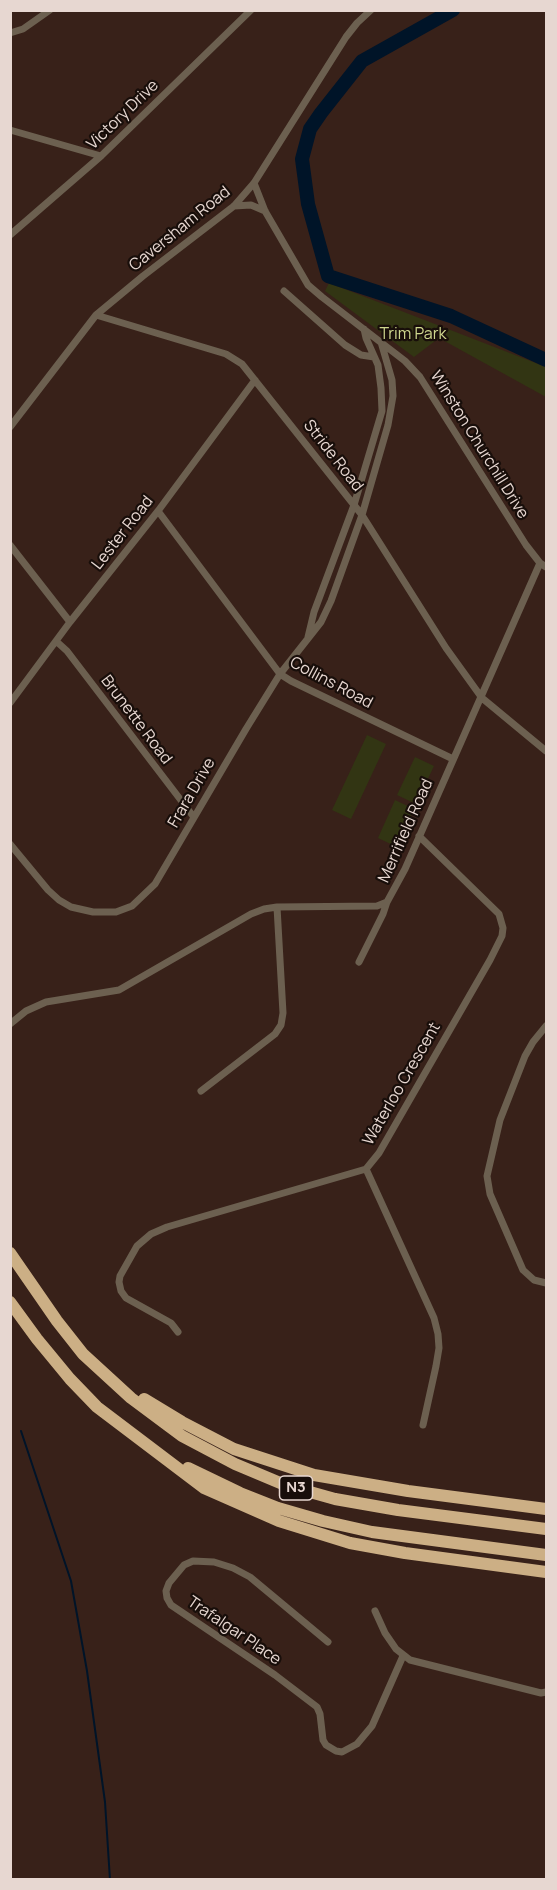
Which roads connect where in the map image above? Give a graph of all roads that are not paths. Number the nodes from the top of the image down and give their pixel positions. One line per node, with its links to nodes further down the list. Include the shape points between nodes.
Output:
1 (50, 10): 4 (street, via 23,29)
2 (251, 10): 6 (street, Victory Drive)
3 (372, 10): 7 (street, Caversham Road, via 346,37)
4 (10, 33)
5 (10, 130): 6 (street)
6 (101, 156): 10 (street, Victory Drive)
7 (254, 183): 8 (street, Caversham Road); 9 (street, Winston Churchill Drive)
8 (234, 206): 9 (street, via 251,205); 12 (street, Caversham Road)
9 (265, 211): 13 (street, Winston Churchill Drive, via 308,285)
10 (10, 235)
11 (284, 291): 15 (street, via 345,345 361,355)
12 (96, 315): 18 (street, Stride Road, via 226,354 242,364); 19 (street, Caversham Road)
13 (364, 329): 14 (street, Winston Churchill Drive); 15 (street, Frara Drive)
14 (381, 342): 16 (street, Winston Churchill Drive); 17 (street, Frara Drive)
15 (374, 357): 20 (street, Frara Drive, via 382,411)
16 (405, 361): 17 (street, via 394,365); 24 (street, Winston Churchill Drive, via 420,377 526,545)
17 (390, 372): 22 (street, Frara Drive, via 393,396 388,425)
18 (255, 380): 20 (street, Stride Road); 21 (street, Lester Road)
19 (10, 427)
20 (354, 505): 22 (street, Stride Road); 26 (street, Frara Drive)
21 (158, 511): 25 (street, Lester Road); 28 (street, Collins Road)
22 (362, 515): 26 (street, Frara Drive, via 332,601); 29 (street, Stride Road)
23 (10, 545): 25 (street)
24 (543, 565): 29 (street, Merrifield Road)
25 (70, 622): 27 (street, Lester Road)
26 (307, 639): 28 (street, Frara Drive)
27 (57, 641): 30 (street, Lester Road); 33 (street, Brunette Road)
28 (280, 674): 32 (street, Collins Road); 33 (street, Frara Drive)
29 (482, 698): 31 (street, Stride Road); 32 (street, Merrifield Road)
30 (10, 703)
31 (546, 751)
32 (453, 759): 34 (street, Merrifield Road)
33 (193, 816): 35 (street, Frara Drive, via 155,884 132,906 116,912 93,912 59,900)
34 (419, 836): 36 (street, Merrifield Road); 42 (street, Waterloo Crescent, via 499,914 502,936 379,1153)
35 (10, 844)
36 (387, 902): 37 (street, Merrifield Road, via 377,906); 38 (street)
37 (277, 907): 39 (street, Merrifield Road, via 251,914 119,990 46,1002); 41 (street, via 281,1025 275,1034)
38 (359, 962)
39 (10, 1024)
40 (546, 1026): 44 (street, via 525,1056 500,1120 487,1176 490,1194 523,1270 534,1280)
41 (201, 1091)
42 (366, 1169): 46 (street, Waterloo Crescent, via 151,1234 137,1246 124,1267 119,1282 121,1291 126,1298 171,1323); 48 (street, via 438,1334 439,1348)
43 (10, 1253): 47 (highway, N3)
44 (546, 1283)
45 (10, 1302): 49 (highway, N3, via 37,1340 90,1400)
46 (178, 1332)
47 (83, 1354): 50 (highway, via 140,1396 234,1449 338,1480); 53 (highway, N3, via 131,1398 182,1436 285,1485 398,1510)
48 (423, 1425)
49 (157, 1452): 54 (highway, N3, via 240,1493 323,1521 372,1532); 55 (highway, via 204,1488 257,1513 326,1537 383,1550)
50 (463, 1498): 51 (highway); 52 (highway)
51 (546, 1503)
52 (546, 1509)
53 (546, 1529)
54 (546, 1555)
55 (546, 1572)
56 (375, 1611): 58 (street, via 385,1633)
57 (328, 1642): 58 (street, Trafalgar Place, via 250,1577 214,1562 193,1561 184,1565 166,1591 171,1605 317,1707 323,1740 336,1751 357,1744 372,1726)
58 (403, 1656): 59 (street)
59 (546, 1692)

